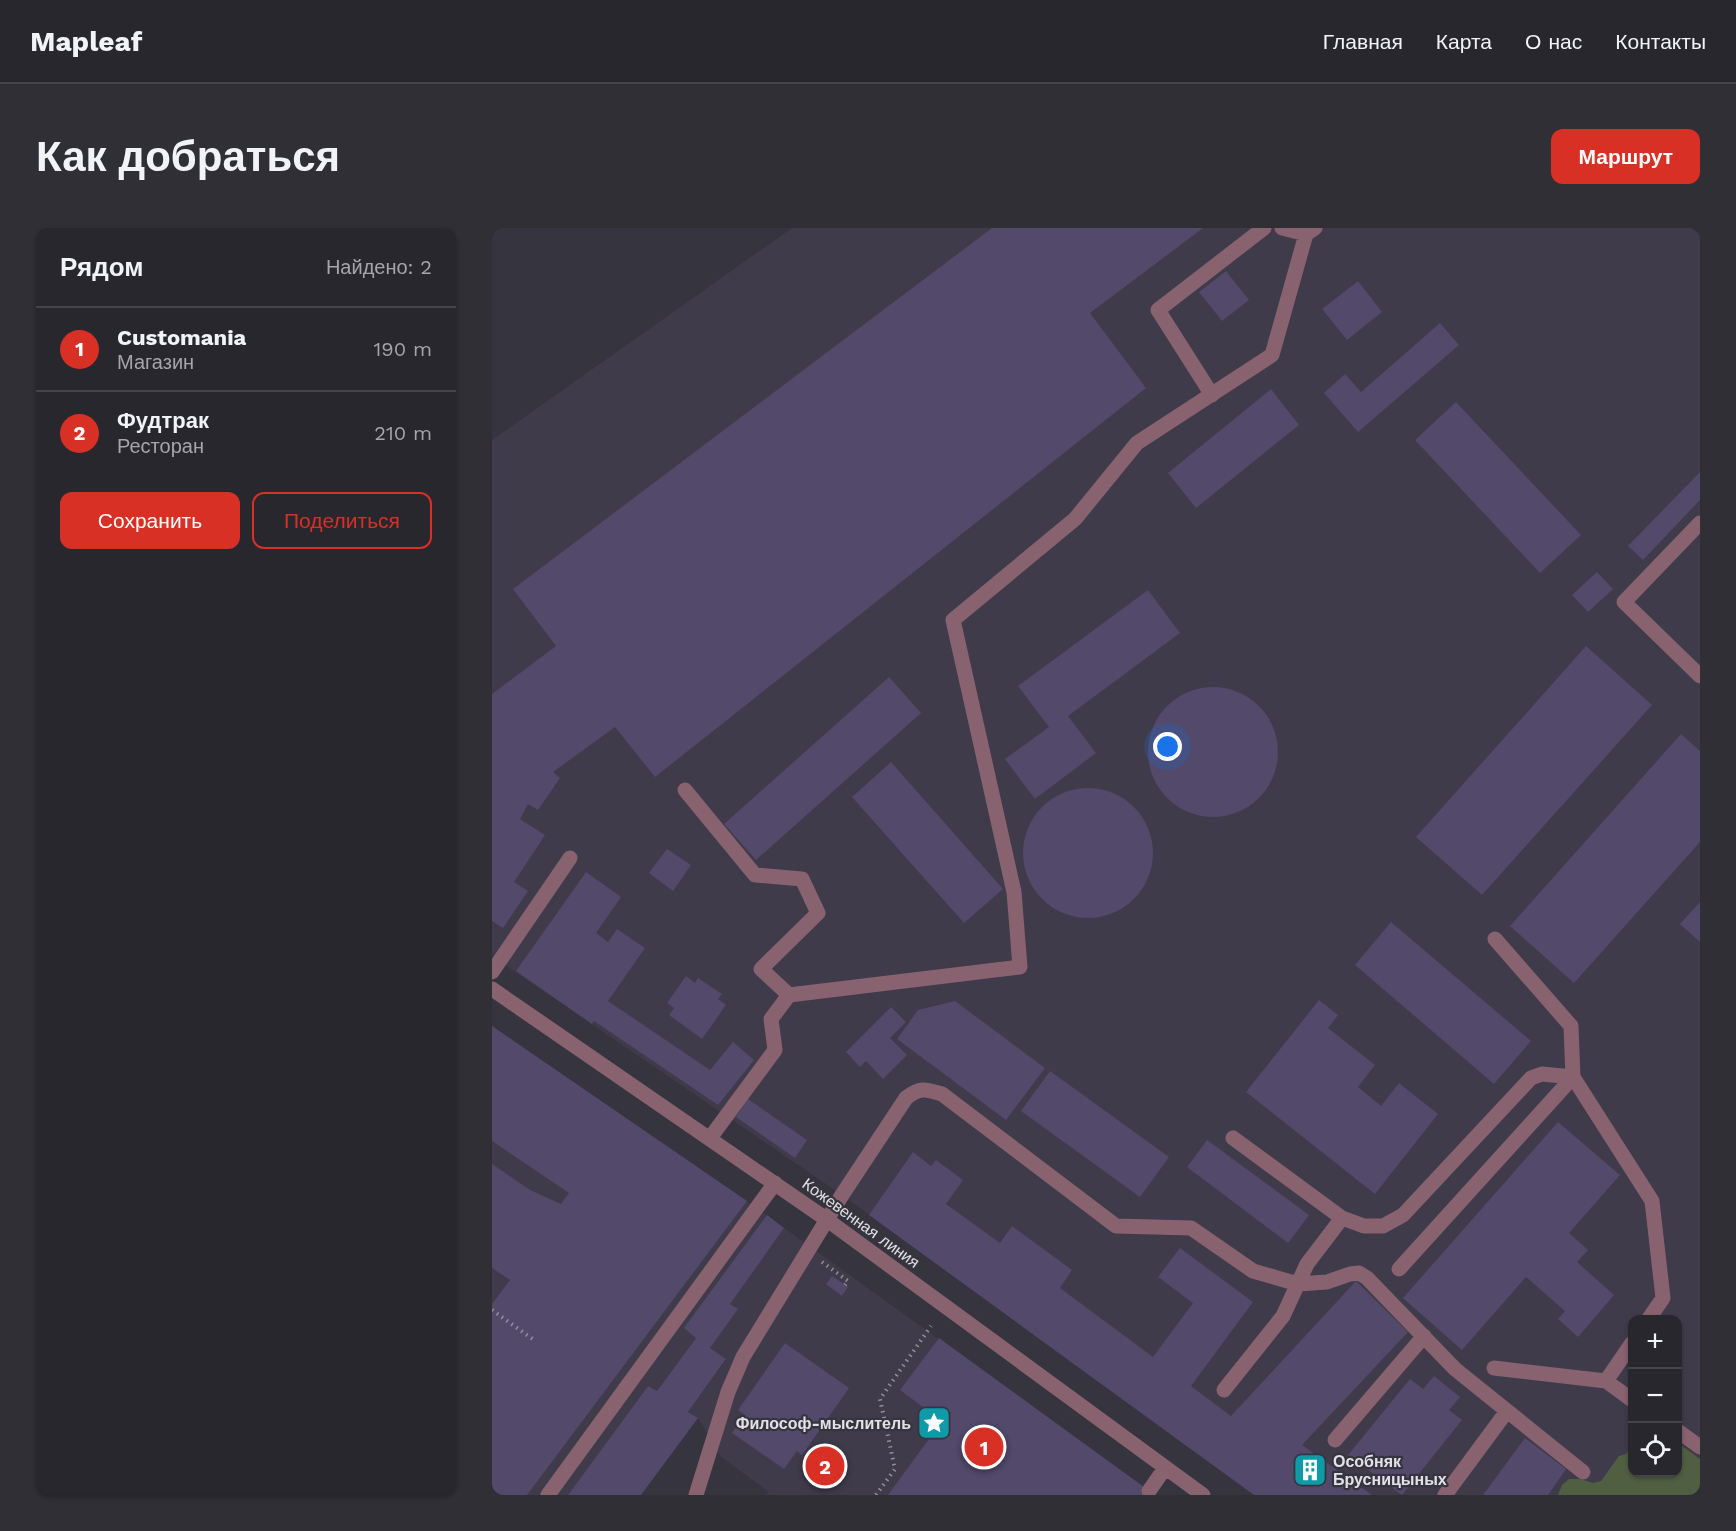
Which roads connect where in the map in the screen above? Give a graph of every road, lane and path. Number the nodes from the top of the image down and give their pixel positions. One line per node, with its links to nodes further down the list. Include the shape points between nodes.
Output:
1 (1264, 228): 4 (street, via 1158,310)
2 (1282, 228): 3 (street)
3 (1310, 231): 4 (street, via 1272,355)
4 (1212, 394): 13 (street, via 1137,443 1075,519 953,620 1014,892 1020,967)
5 (1700, 523): 6 (street, via 1623,602)
6 (1700, 676)
7 (686, 790): 13 (street, via 755,875 802,879 818,913 760,969)
8 (570, 858): 10 (street)
9 (1495, 939): 14 (street, via 1571,1026)
10 (497, 952): 11 (street)
11 (492, 972)
12 (492, 989): 15 (street, Кожевенная линия)
13 (789, 995): 15 (street, via 771,1018 775,1050)
14 (1573, 1077): 18 (street, via 1542,1074 1531,1078 1403,1215 1383,1226 1364,1226); 21 (street); 25 (street, via 1652,1201 1663,1298)
15 (710, 1138): 17 (street, Кожевенная линия)
16 (1233, 1138): 18 (street)
17 (775, 1183): 19 (street, Кожевенная линия); 41 (street)
18 (1342, 1218): 22 (street, via 1307,1264)
19 (826, 1219): 20 (street); 22 (street, via 906,1098 915,1090 927,1090 942,1094 1116,1226 1191,1228 1253,1271); 38 (street, Кожевенная линия)
20 (807, 1251): 23 (path, via 848,1281); 42 (street, via 743,1357)
21 (1399, 1269)
22 (1298, 1284): 27 (street, via 1327,1282 1359,1273); 32 (street, via 1283,1316)
23 (845, 1285)
24 (492, 1310): 28 (path)
25 (1651, 1315)
26 (931, 1326): 43 (path, via 880,1399 895,1469)
27 (1424, 1336): 34 (street, via 1455,1369); 36 (street)
28 (534, 1340)
29 (1628, 1348): 31 (street)
30 (1494, 1368): 31 (street)
31 (1606, 1382): 33 (street)
32 (1224, 1390)
33 (1628, 1397)
34 (1507, 1412): 39 (street); 45 (street)
35 (1682, 1434): 37 (street)
36 (1335, 1440)
37 (1700, 1447)
38 (1165, 1468): 40 (street); 44 (street, Кожевенная линия)
39 (1582, 1472)
40 (1149, 1491)
41 (548, 1495)
42 (696, 1495)
43 (876, 1495)
44 (1203, 1495)
45 (1445, 1495)

